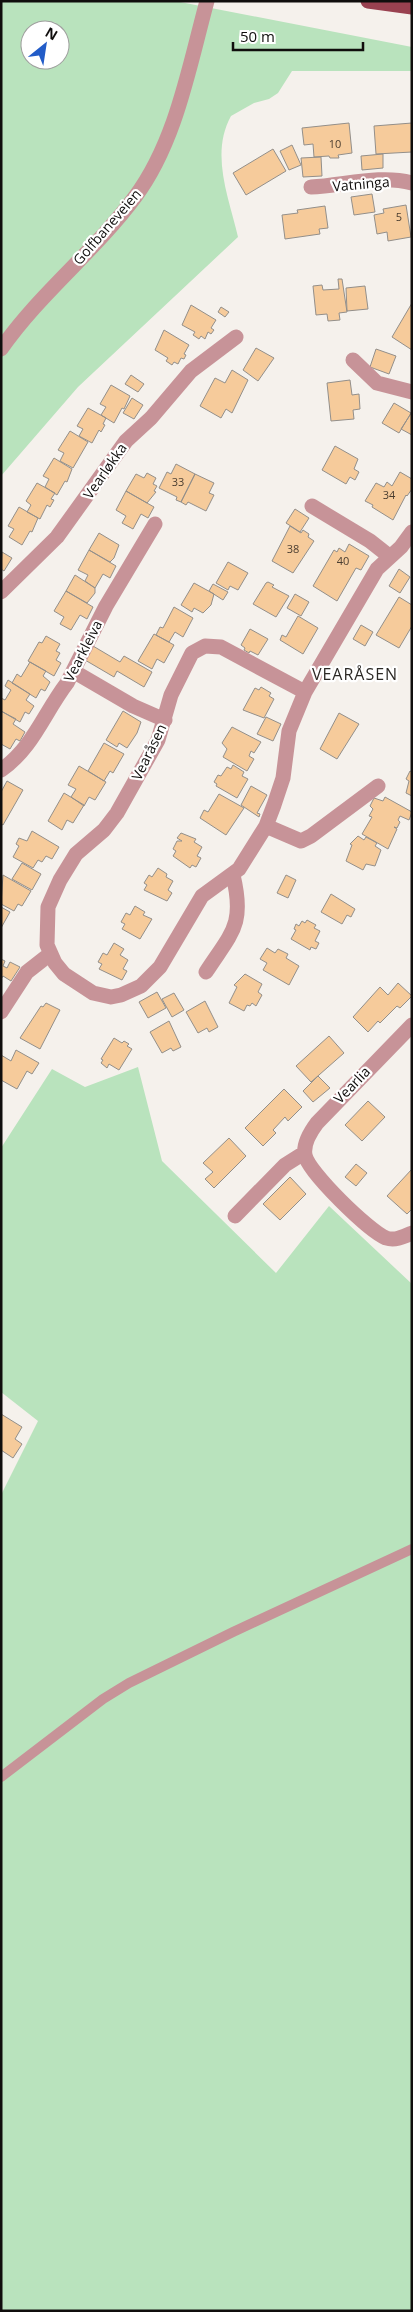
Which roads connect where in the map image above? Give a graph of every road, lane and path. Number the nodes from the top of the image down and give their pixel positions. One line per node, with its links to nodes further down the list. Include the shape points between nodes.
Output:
1 (207, 1): 7 (street, Golfbaneveien, via 172,124 148,178 120,215)
2 (368, 1): 3 (main road)
3 (412, 7)
4 (412, 183): 5 (street, Vatninga, via 387,181)
5 (311, 188)
6 (236, 337): 14 (street, Vearløkka, via 191,371 126,441 57,537)
7 (1, 349)
8 (353, 360): 9 (street, via 377,383)
9 (412, 392)
10 (312, 506): 13 (street)
11 (155, 524): 15 (street, Vearkleiva)
12 (412, 532): 13 (street, Vearåsen)
13 (389, 556): 16 (street, Vearåsen, via 377,569)
14 (1, 592)
15 (73, 671): 17 (street, via 133,706); 18 (street, Vearkleiva, via 32,741)
16 (305, 692): 17 (street, Vearåsen, via 221,647 205,646 192,654 181,671); 20 (street, Vearåsen, via 290,731 283,778)
17 (165, 720): 22 (street, Vearåsen, via 158,740 117,812 104,830 76,854 60,880 46,914 46,946)
18 (1, 770)
19 (378, 786): 20 (street, via 301,841)
20 (266, 826): 21 (street, Vearåsen, via 246,861)
21 (233, 875): 22 (street, Vearåsen, via 202,896 160,967 131,992 111,996 93,993 64,974); 23 (street, via 238,920)
22 (50, 954): 24 (street, via 27,972)
23 (206, 972)
24 (1, 1012)
25 (412, 1025): 26 (street, Vearlia, via 317,1123 310,1132)
26 (304, 1154): 27 (street, via 285,1165); 28 (street, via 328,1187 376,1232 397,1239)
27 (235, 1216)
28 (412, 1233)
29 (412, 1549): 30 (lane, via 121,1688)
30 (1, 1777)

